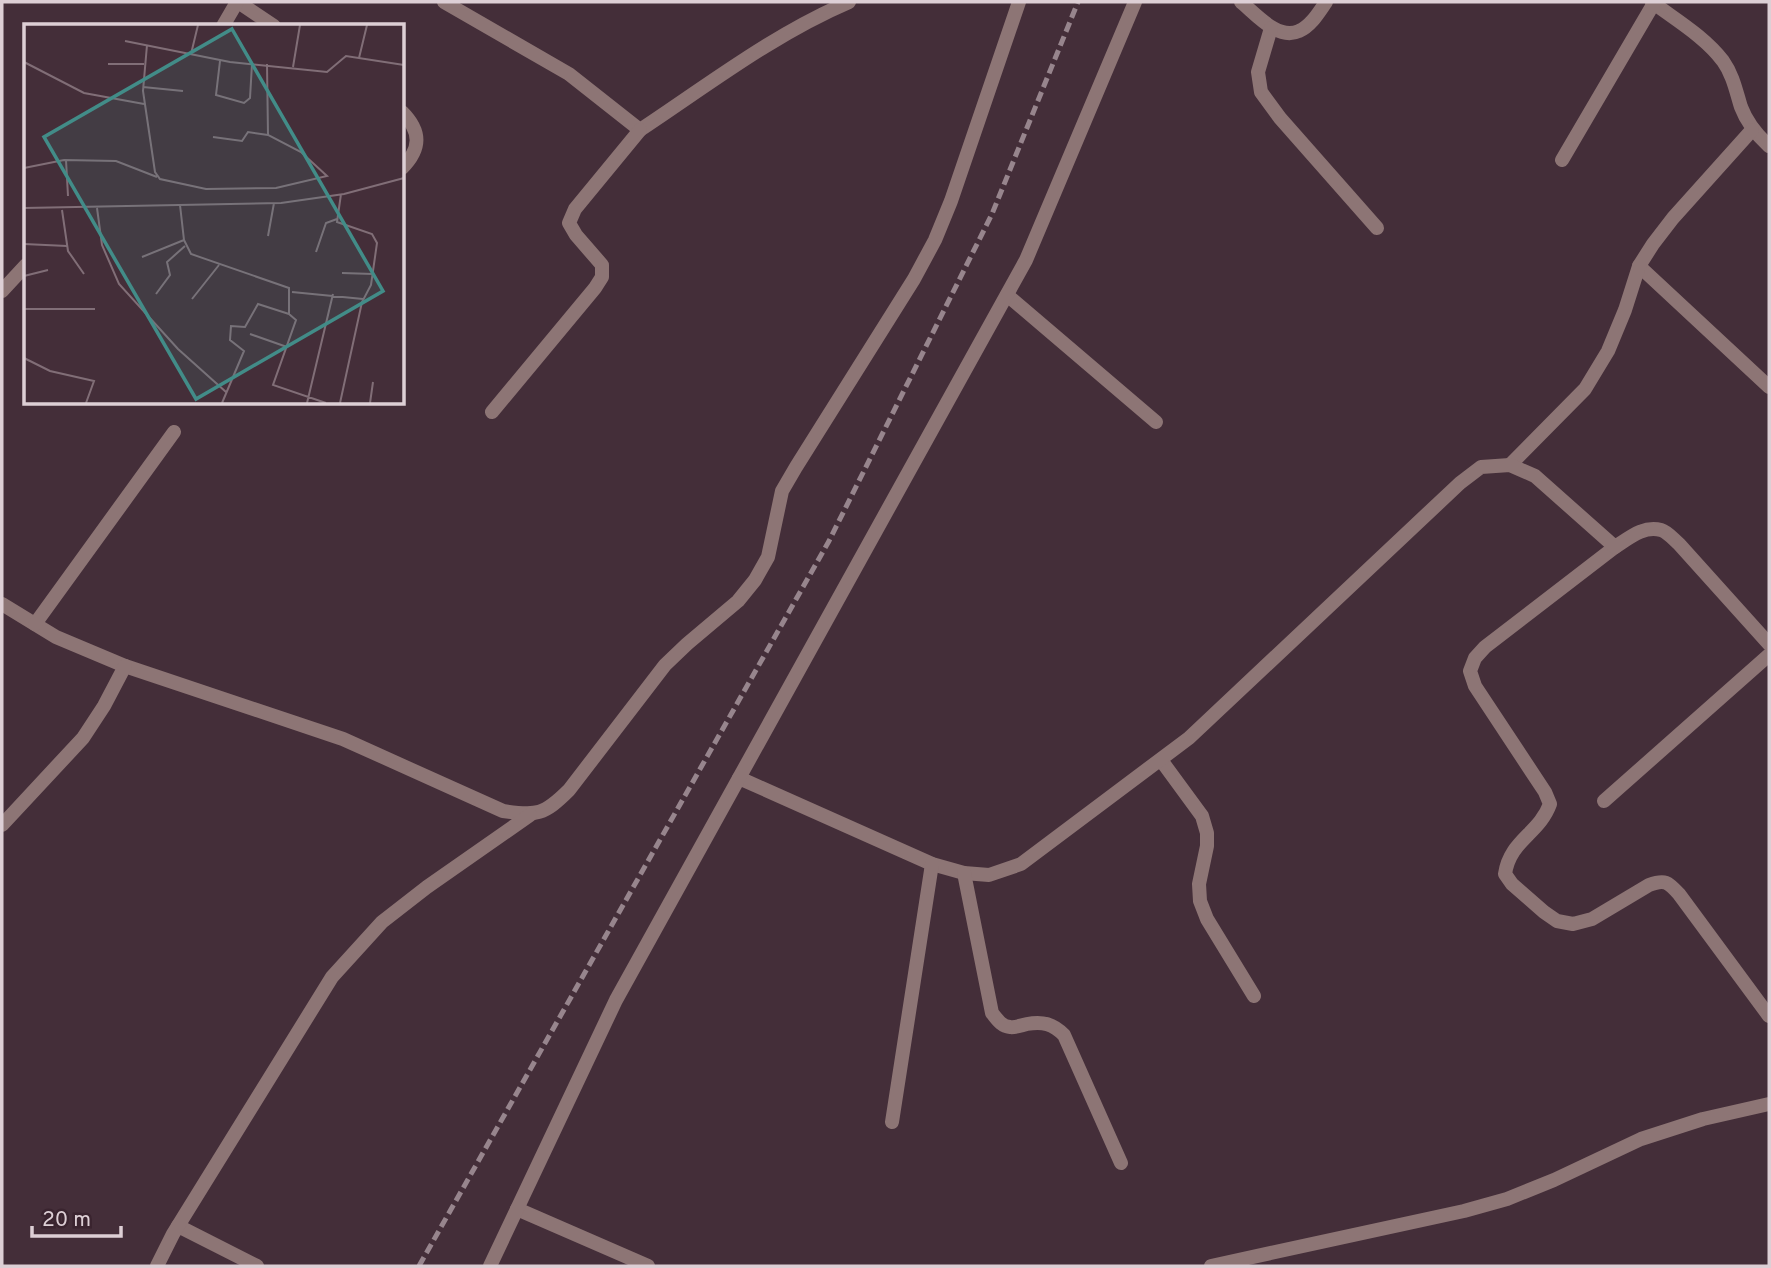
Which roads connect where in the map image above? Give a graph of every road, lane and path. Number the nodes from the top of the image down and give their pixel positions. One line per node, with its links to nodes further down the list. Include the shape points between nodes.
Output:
1 (238, 2): 9 (street); 10 (street)
2 (444, 2): 13 (street, via 569,74)
3 (849, 2): 13 (street, via 782,36)
4 (1019, 2): 37 (street, via 935,240 782,491 768,557 755,580 738,601 664,665 561,798)
5 (1135, 2): 22 (street)
6 (1241, 2): 11 (street)
7 (1326, 2): 11 (street, via 1300,32 1286,34)
8 (1653, 2): 14 (street, via 1724,62); 16 (street)
9 (224, 24)
10 (272, 24)
11 (1271, 28): 18 (street, via 1258,72 1261,92)
12 (404, 114): 17 (street, via 416,129 417,144)
13 (640, 130): 24 (street, via 575,209 569,223 602,265 601,277)
14 (1752, 130): 15 (street); 19 (street, via 1673,218)
15 (1769, 146)
16 (1562, 160)
17 (404, 166)
18 (1377, 228)
19 (1639, 266): 23 (street); 27 (street, via 1626,310 1585,390)
20 (24, 267): 21 (street)
21 (4, 284)
22 (1007, 295): 25 (street); 35 (street)
23 (1769, 387)
24 (492, 412)
25 (1156, 422)
26 (174, 432): 30 (street)
27 (1510, 465): 28 (street, via 1535,476); 34 (street, via 1481,467 1460,483)
28 (1615, 547): 31 (street, via 1647,529 1663,530); 42 (street, via 1485,647 1470,671 1550,804 1545,817 1513,850 1505,874 1544,912 1573,924 1591,919 1649,885 1670,883)
29 (2, 604): 30 (street)
30 (35, 624): 33 (street)
31 (1769, 644)
32 (1769, 655): 36 (street)
33 (125, 666): 37 (street, via 330,734 503,811); 38 (street, via 83,738)
34 (1161, 760): 40 (street, via 1021,864 989,875); 41 (street, via 1202,816 1208,846 1200,901 1206,919)
35 (739, 778): 39 (street); 46 (street, via 616,1000)
36 (1604, 801)
37 (530, 815): 47 (street, via 382,922 332,977)
38 (2, 825)
39 (932, 864): 40 (street); 44 (street)
40 (964, 873): 45 (street, via 992,1013 1010,1028 1041,1023 1055,1026 1064,1035)
41 (1254, 996)
42 (1769, 1016)
43 (1769, 1104): 52 (street, via 1641,1139 1497,1202)
44 (892, 1122)
45 (1121, 1163)
46 (517, 1209): 50 (street); 51 (street)
47 (178, 1226): 48 (street); 49 (street)
48 (157, 1266)
49 (257, 1266)
50 (490, 1266)
51 (648, 1266)
52 (1211, 1266)

